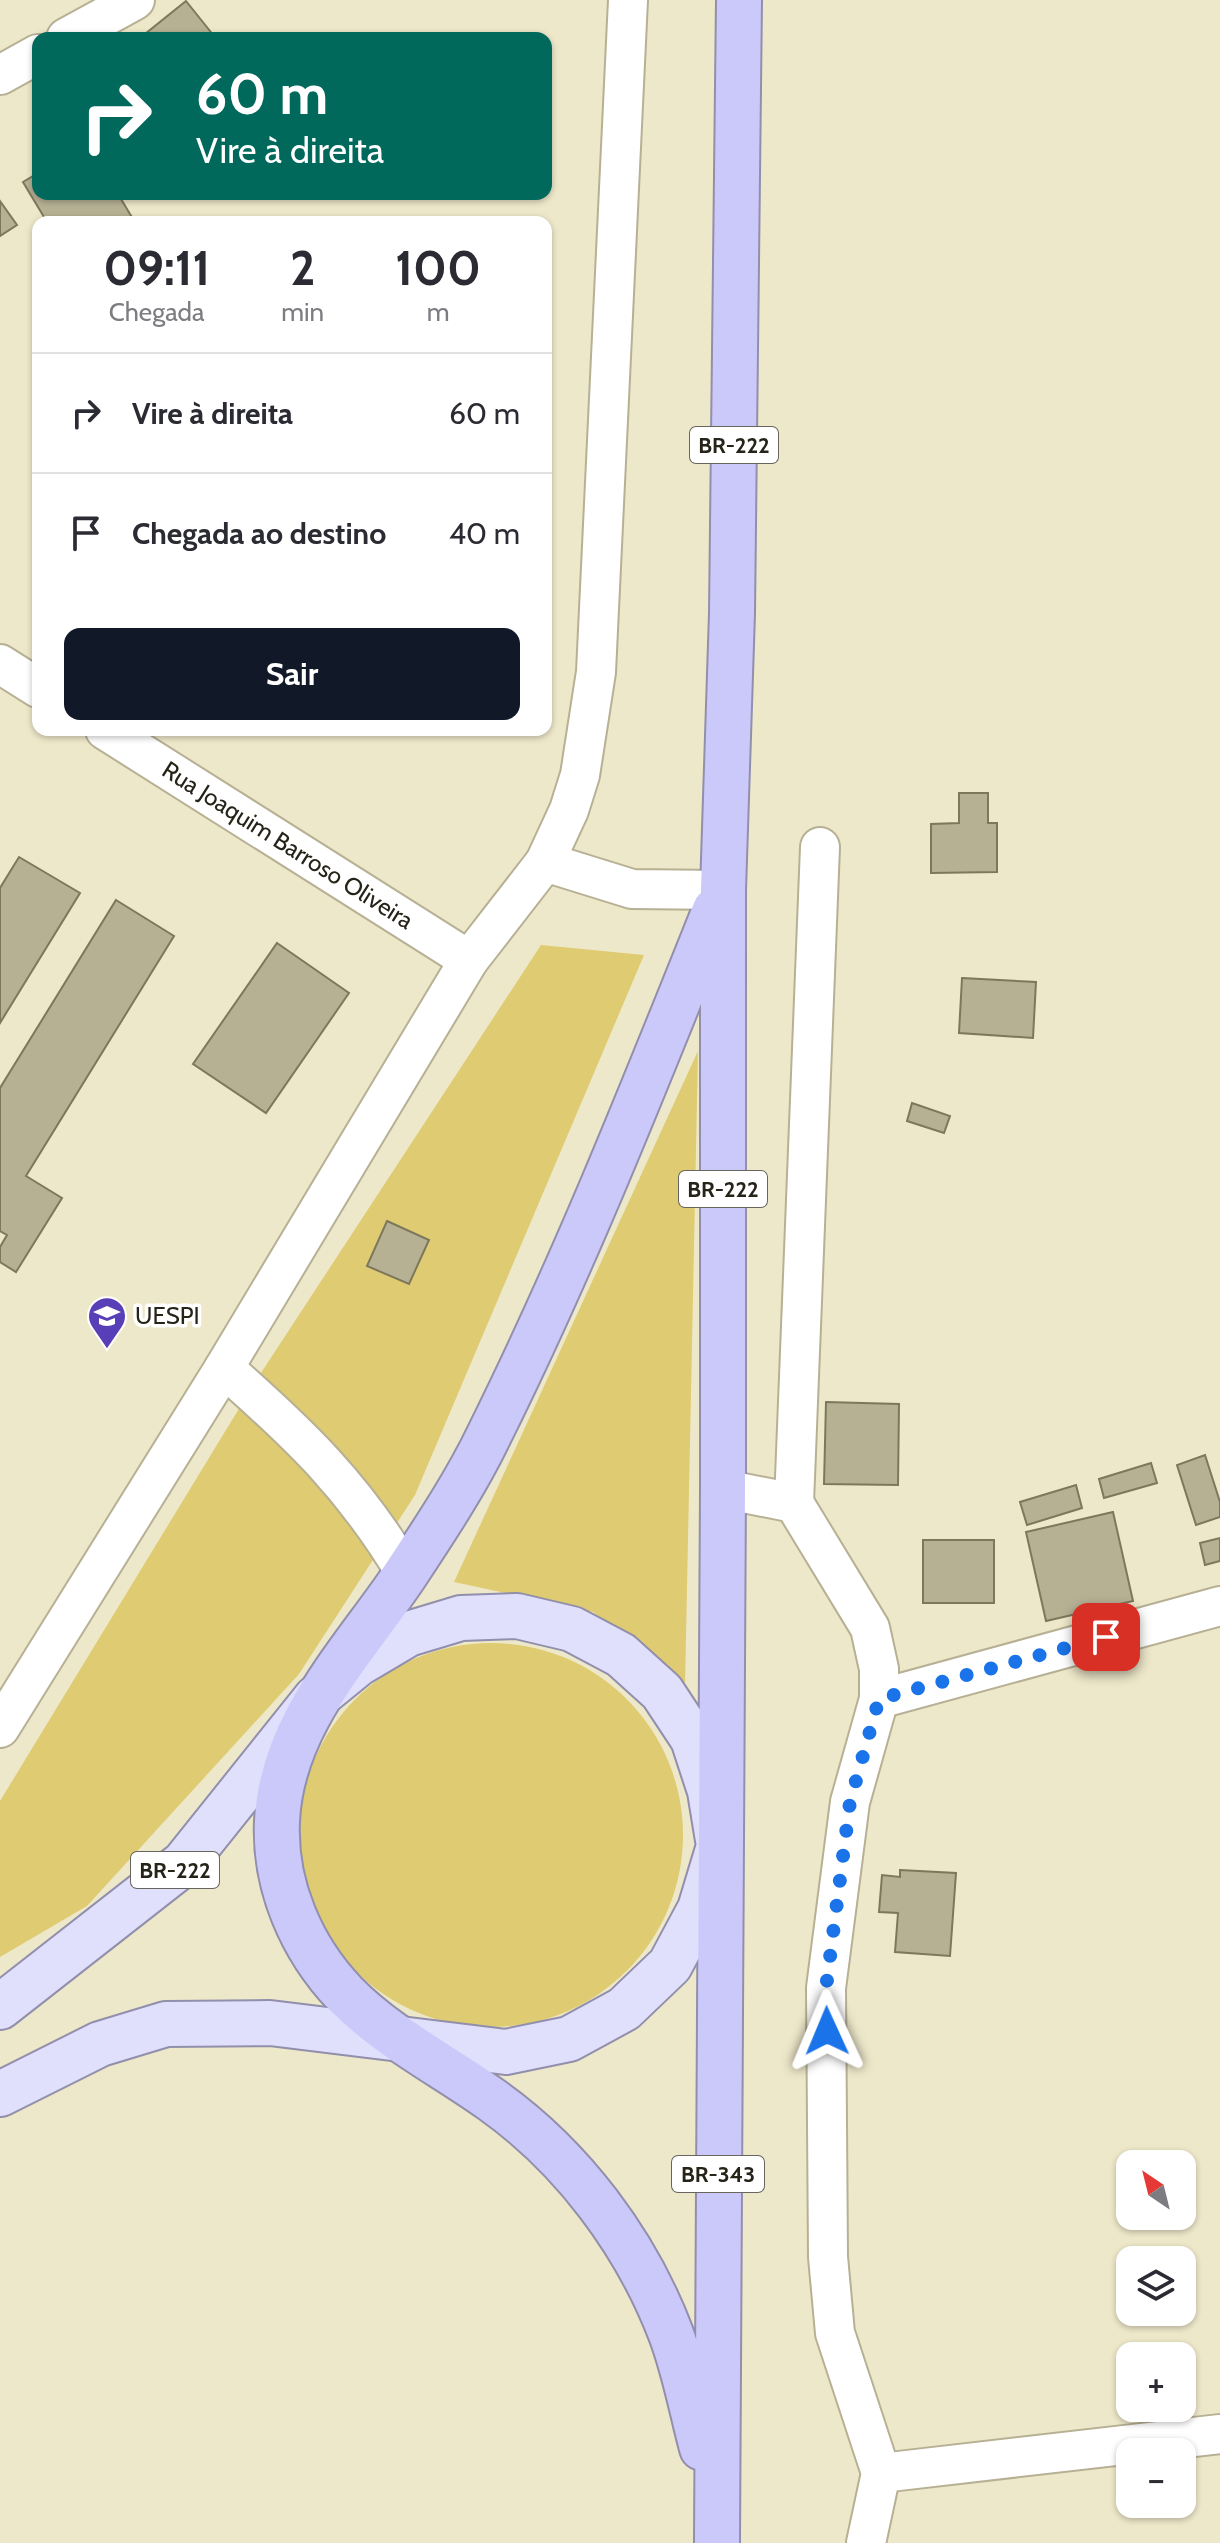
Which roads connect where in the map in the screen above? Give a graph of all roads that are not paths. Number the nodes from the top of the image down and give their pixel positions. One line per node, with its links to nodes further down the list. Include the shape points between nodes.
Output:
1 (135, 0): 4 (street)
2 (628, 0): 11 (street, via 596,672 580,775)
3 (739, 0): 12 (highway, BR-222, via 732,613)
4 (77, 32)
5 (32, 57): 6 (street)
6 (0, 75)
7 (0, 664): 8 (street)
8 (32, 684)
9 (114, 736): 13 (street, Rua Joaquim Barroso Oliveira)
10 (820, 847): 16 (street)
11 (545, 862): 12 (street, via 632,889); 13 (street)
12 (723, 890): 15 (highway, BR-222); 17 (highway, via 591,1218 487,1440)
13 (469, 960): 14 (street)
14 (224, 1368): 17 (street, via 337,1474); 21 (street)
15 (723, 1489): 16 (street); 22 (highway, BR-222)
16 (794, 1503): 20 (street, via 870,1628)
17 (406, 1574): 19 (highway)
18 (1220, 1606): 20 (street)
19 (316, 1698): 22 (main road, BR-222, via 359,1663 408,1634 461,1618 517,1616 572,1629 621,1655 662,1692 693,1739 710,1791); 23 (main road, BR-222, via 184,1863); 24 (highway, via 290,1757 276,1820 282,1884 305,1943 344,1994)
20 (879, 1699): 27 (street, via 850,1802 826,1988 828,2257 835,2333)
21 (0, 1728)
22 (719, 1846): 24 (main road, BR-222, via 700,1909 670,1965 624,2009 569,2039 506,2052 443,2047); 28 (highway, BR-343)
23 (0, 2007)
24 (395, 2036): 25 (main road, BR-222, via 270,2023 166,2024 100,2044); 28 (highway, via 533,2131 572,2171 624,2240 671,2335)
25 (0, 2094)
26 (1220, 2434): 27 (street)
27 (881, 2473): 29 (street)
28 (717, 2522)
29 (866, 2543)

